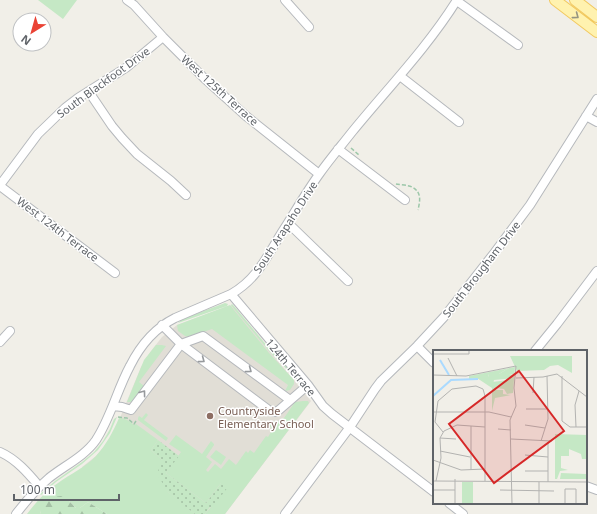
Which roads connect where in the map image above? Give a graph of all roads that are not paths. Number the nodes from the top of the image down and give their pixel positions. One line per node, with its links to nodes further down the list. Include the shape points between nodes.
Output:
1 (285, 0): 7 (street)
2 (457, 0): 10 (street); 11 (street, South Arapaho Drive)
3 (555, 0): 8 (main road, one-way to 8)
4 (575, 0): 6 (main road)
5 (133, 2): 9 (street, West 125th Terrace)
6 (597, 17)
7 (309, 27)
8 (597, 32)
9 (163, 37): 12 (street, South Blackfoot Drive); 18 (street, West 125th Terrace, via 246,116)
10 (518, 45)
11 (400, 76): 15 (street); 17 (street, South Arapaho Drive)
12 (89, 92): 19 (street, South Blackfoot Drive, via 65,108 38,134); 20 (street, via 112,126 137,154)
13 (597, 99): 14 (street, South Brougham Drive)
14 (586, 116): 16 (street); 31 (street, South Brougham Drive, via 530,205 458,299)
15 (459, 122)
16 (597, 122)
17 (338, 149): 18 (street, South Arapaho Drive); 21 (street)
18 (319, 174): 22 (street, South Arapaho Drive)
19 (0, 186): 24 (street, West 124th Terrace)
20 (186, 195)
21 (405, 200)
22 (288, 223): 25 (street); 26 (street, South Arapaho Drive, via 264,263 251,279)
23 (597, 271): 32 (street)
24 (115, 273)
25 (348, 281)
26 (231, 294): 27 (street, South Arapaho Drive); 34 (street, 124th Terrace)
27 (162, 325): 30 (street); 36 (street, South Arapaho Drive, via 149,338 130,365)
28 (10, 331): 29 (street)
29 (0, 342)
30 (180, 344): 35 (street, one-way to 35, via 203,336); 35 (street, one-way to 35, via 270,411 279,410); 36 (street, one-way to 30, via 131,410)
31 (417, 346): 33 (street); 37 (street, South Brougham Drive, via 381,381)
32 (536, 350)
33 (433, 362)
34 (308, 385): 35 (street); 37 (street, 124th Terrace, via 323,406)
35 (290, 400)
36 (113, 406): 39 (street, South Arapaho Drive, via 95,441 84,453)
37 (350, 428): 42 (street, 124th Terrace); 45 (street, South Brougham Drive)
38 (0, 452): 39 (street, via 8,455 22,467)
39 (39, 486): 44 (street, South Arapaho Drive)
40 (587, 486): 41 (street)
41 (597, 490)
42 (433, 491)
43 (450, 504): 46 (street)
44 (16, 514)
45 (285, 514)
46 (463, 514)

